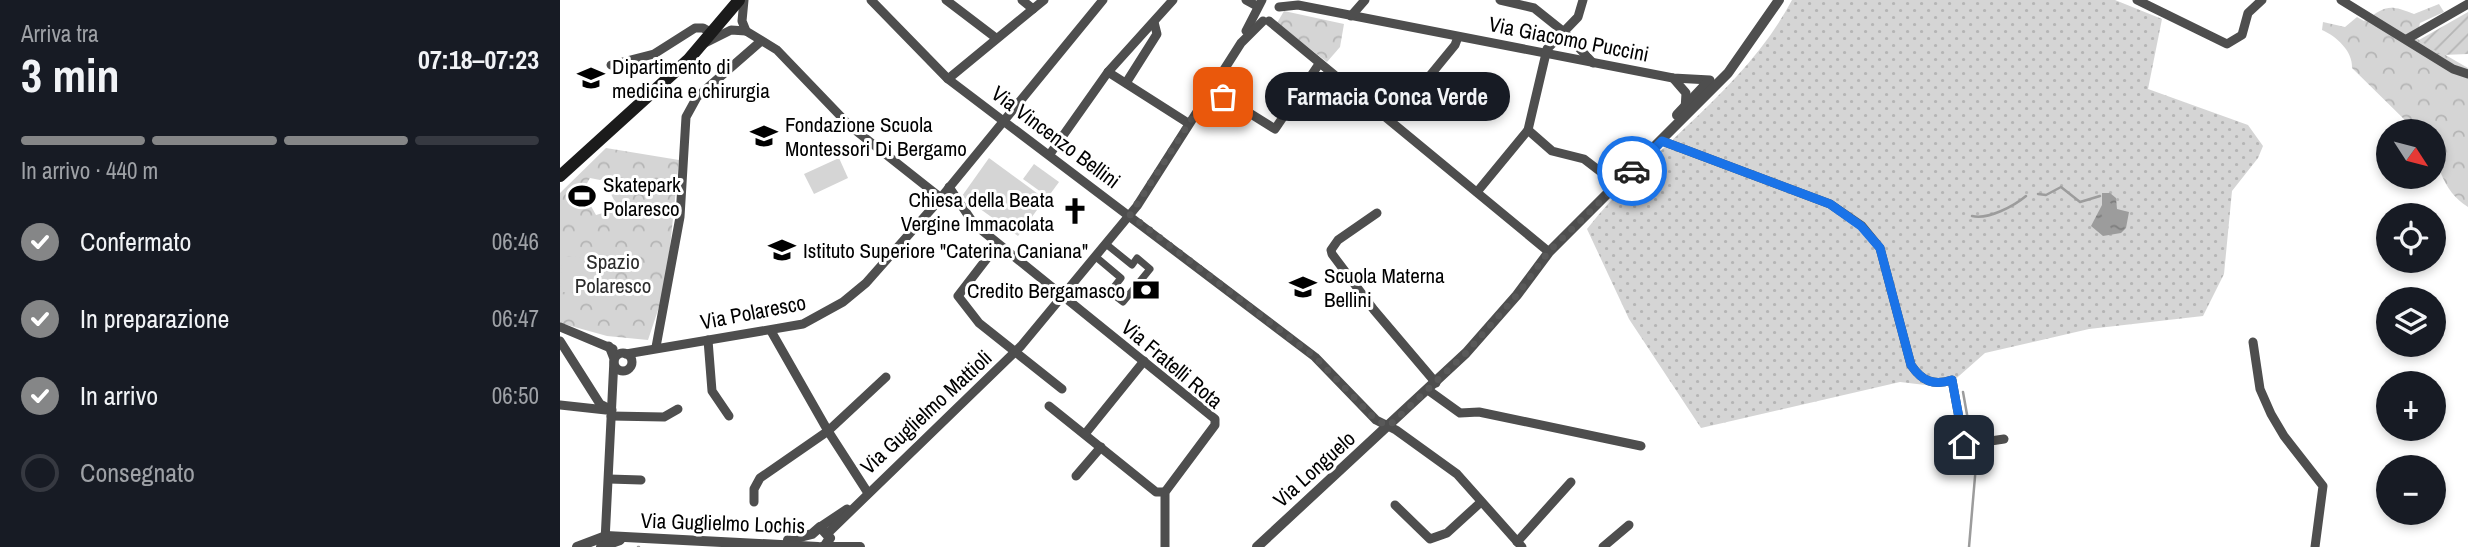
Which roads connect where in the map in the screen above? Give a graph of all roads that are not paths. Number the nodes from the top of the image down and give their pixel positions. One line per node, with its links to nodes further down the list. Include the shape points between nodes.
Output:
1 (871, 0): 40 (street, Via Vincenzo Bellini)
2 (946, 0): 27 (street)
3 (1022, 0): 19 (street)
4 (1044, 0): 19 (street)
5 (1103, 0): 46 (street, Via Polaresco)
6 (1173, 0): 22 (street)
7 (1246, 0): 18 (street)
8 (1365, 0): 20 (street)
9 (1500, 0): 24 (street, via 1534,8)
10 (1583, 0): 24 (street, via 1578,17)
11 (1779, 0): 37 (street, Via Longuelo)
12 (2137, 0): 13 (street, via 2224,44 2242,35 2250,10)
13 (2262, 0)
14 (2341, 0): 28 (street)
15 (739, 1): 23 (street); 25 (main road)
16 (1275, 4): 20 (street, Via Giacomo Puccini); 21 (street, Via Giacomo Puccini, via 1277,16)
17 (2468, 4): 28 (street)
18 (1258, 6): 21 (street); 30 (street, Via Guglielmo Mattioli)
19 (1033, 9): 27 (street)
20 (1351, 16): 26 (street, Via Giacomo Puccini)
21 (1266, 21): 30 (street, Via Guglielmo Mattioli); 34 (street)
22 (1154, 22): 36 (street); 42 (street, via 1157,34)
23 (746, 31): 29 (street); 31 (street, via 731,30)
24 (1564, 32): 32 (street); 33 (street)
25 (712, 33): 31 (main road); 35 (street, via 695,28 654,54)
26 (1458, 37): 32 (street, Via Giacomo Puccini); 44 (street, Via Giacomo Puccini)
27 (996, 38): 40 (street)
28 (2407, 39): 38 (street)
29 (760, 42): 57 (street, via 777,50 850,126); 71 (street, via 697,97 686,117 680,217)
30 (1241, 43): 43 (street, Via Guglielmo Mattioli)
31 (703, 44): 53 (main road)
32 (1546, 55): 33 (street, Via Giacomo Puccini); 49 (street)
33 (1593, 63): 39 (street, Via Giacomo Puccini)
34 (1319, 64): 43 (street, via 1275,129); 56 (street)
35 (611, 65)
36 (1108, 72): 42 (street); 51 (street)
37 (1728, 73): 41 (street, Via Giacomo Puccini); 48 (street, Via Longuelo)
38 (2468, 74)
39 (1673, 78): 41 (street, Via Giacomo Puccini); 45 (street, Via Giacomo Puccini, via 1684,89)
40 (948, 79): 46 (street, Via Vincenzo Bellini)
41 (1710, 80): 45 (street, Via Longuelo)
42 (1126, 83): 47 (street)
43 (1211, 89): 47 (street, Via Guglielmo Mattioli)
44 (1414, 94)
45 (1686, 104): 48 (street); 52 (street, Via Longuelo)
46 (1004, 119): 51 (street, Via Vincenzo Bellini); 55 (street, Via Polaresco)
47 (1188, 123): 59 (street, Via Guglielmo Mattioli)
48 (1675, 127): 50 (street, Via Longuelo)
49 (1528, 131): 54 (street, via 1552,151 1584,159); 56 (street)
50 (1662, 141): 52 (street, Via Longuelo); 90 (street, via 1830,204 1861,226 1880,248 1911,365 1931,383 1952,380 1964,445)
51 (1050, 154): 59 (street, Via Vincenzo Bellini)
52 (1643, 159): 62 (street, Via Longuelo)
53 (560, 176)
54 (1610, 179)
55 (949, 187): 57 (street, Via Polaresco); 60 (street, Via Fratelli Rota, via 974,224)
56 (1477, 192): 62 (street)
57 (941, 198): 66 (street, Via Polaresco, via 866,283 843,302 803,324)
58 (1377, 213): 80 (street, via 1331,250)
59 (1130, 215): 61 (street, Via Guglielmo Mattioli); 87 (street, Via Vincenzo Bellini, via 1315,357 1376,420)
60 (998, 244): 64 (street, Via Fratelli Rota); 73 (street, Via Guglielmo Mattioli, via 958,296 979,323)
61 (1106, 244): 63 (street, Via Guglielmo Mattioli); 63 (street, via 1132,265 1138,258 1150,269 1123,302 1110,292 1121,278)
62 (1549, 251): 80 (street, Via Longuelo, via 1508,306)
63 (1096, 257): 64 (street, Via Guglielmo Mattioli)
64 (1063, 296): 73 (street, Via Guglielmo Mattioli); 76 (street, Via Fratelli Rota)
65 (560, 327): 70 (street)
66 (771, 331): 67 (street, Via Polaresco); 88 (street)
67 (708, 340): 71 (street, Via Polaresco); 86 (street, via 712,391)
68 (560, 341): 85 (street, via 600,404)
69 (2253, 342): 114 (street, via 2258,382 2271,414 2323,486)
70 (609, 346): 74 (street); 75 (street)
71 (656, 347): 72 (street, Via Polaresco)
72 (645, 349): 74 (street, Via Polaresco); 77 (street)
73 (1015, 353): 81 (street); 98 (street, Via Guglielmo Mattioli)
74 (625, 354): 75 (street, Via Polaresco); 77 (street, via 632,360)
75 (614, 361): 77 (street, via 619,370); 79 (street)
76 (1144, 361): 89 (street); 97 (street, Via Fratelli Rota, via 1216,421)
77 (629, 368): 79 (street)
78 (886, 377): 88 (street)
79 (613, 385): 85 (street)
80 (1432, 387): 87 (street, Via Longuelo); 91 (street, via 1460,414 1479,412)
81 (1062, 389)
82 (560, 405): 85 (street)
83 (1049, 406): 89 (street)
84 (678, 409): 85 (street, via 664,417)
85 (612, 413): 94 (street)
86 (729, 416)
87 (1389, 426): 100 (street, Via Vincenzo Bellini, via 1457,474); 112 (street, Via Longuelo)
88 (828, 431): 98 (street); 99 (street, via 760,478)
89 (1085, 434): 92 (street)
90 (2004, 439)
91 (1641, 446)
92 (1101, 447): 93 (street); 97 (street, via 1156,492)
93 (1076, 476)
94 (609, 479): 95 (street); 104 (street)
95 (641, 480)
96 (1571, 482): 106 (street)
97 (1166, 492): 111 (street)
98 (865, 495): 103 (street, Via Guglielmo Mattioli)
99 (754, 502)
100 (1481, 502): 101 (street, via 1447,533 1430,540); 106 (street, Via Vincenzo Bellini)
101 (1395, 505)
102 (1629, 525): 113 (street)
103 (821, 540): 105 (street, Via Guglielmo Mattioli); 107 (street, Via Guglielmo Lochis)
104 (605, 542): 105 (street, Via Guglielmo Lochis); 108 (street); 109 (street)
105 (779, 543)
106 (1519, 545)
107 (842, 546): 110 (street, Via Guglielmo Lochis)
108 (577, 547)
109 (590, 547)
110 (860, 547)
111 (1165, 547)
112 (1257, 547)
113 (1604, 547)
114 (2315, 547)

